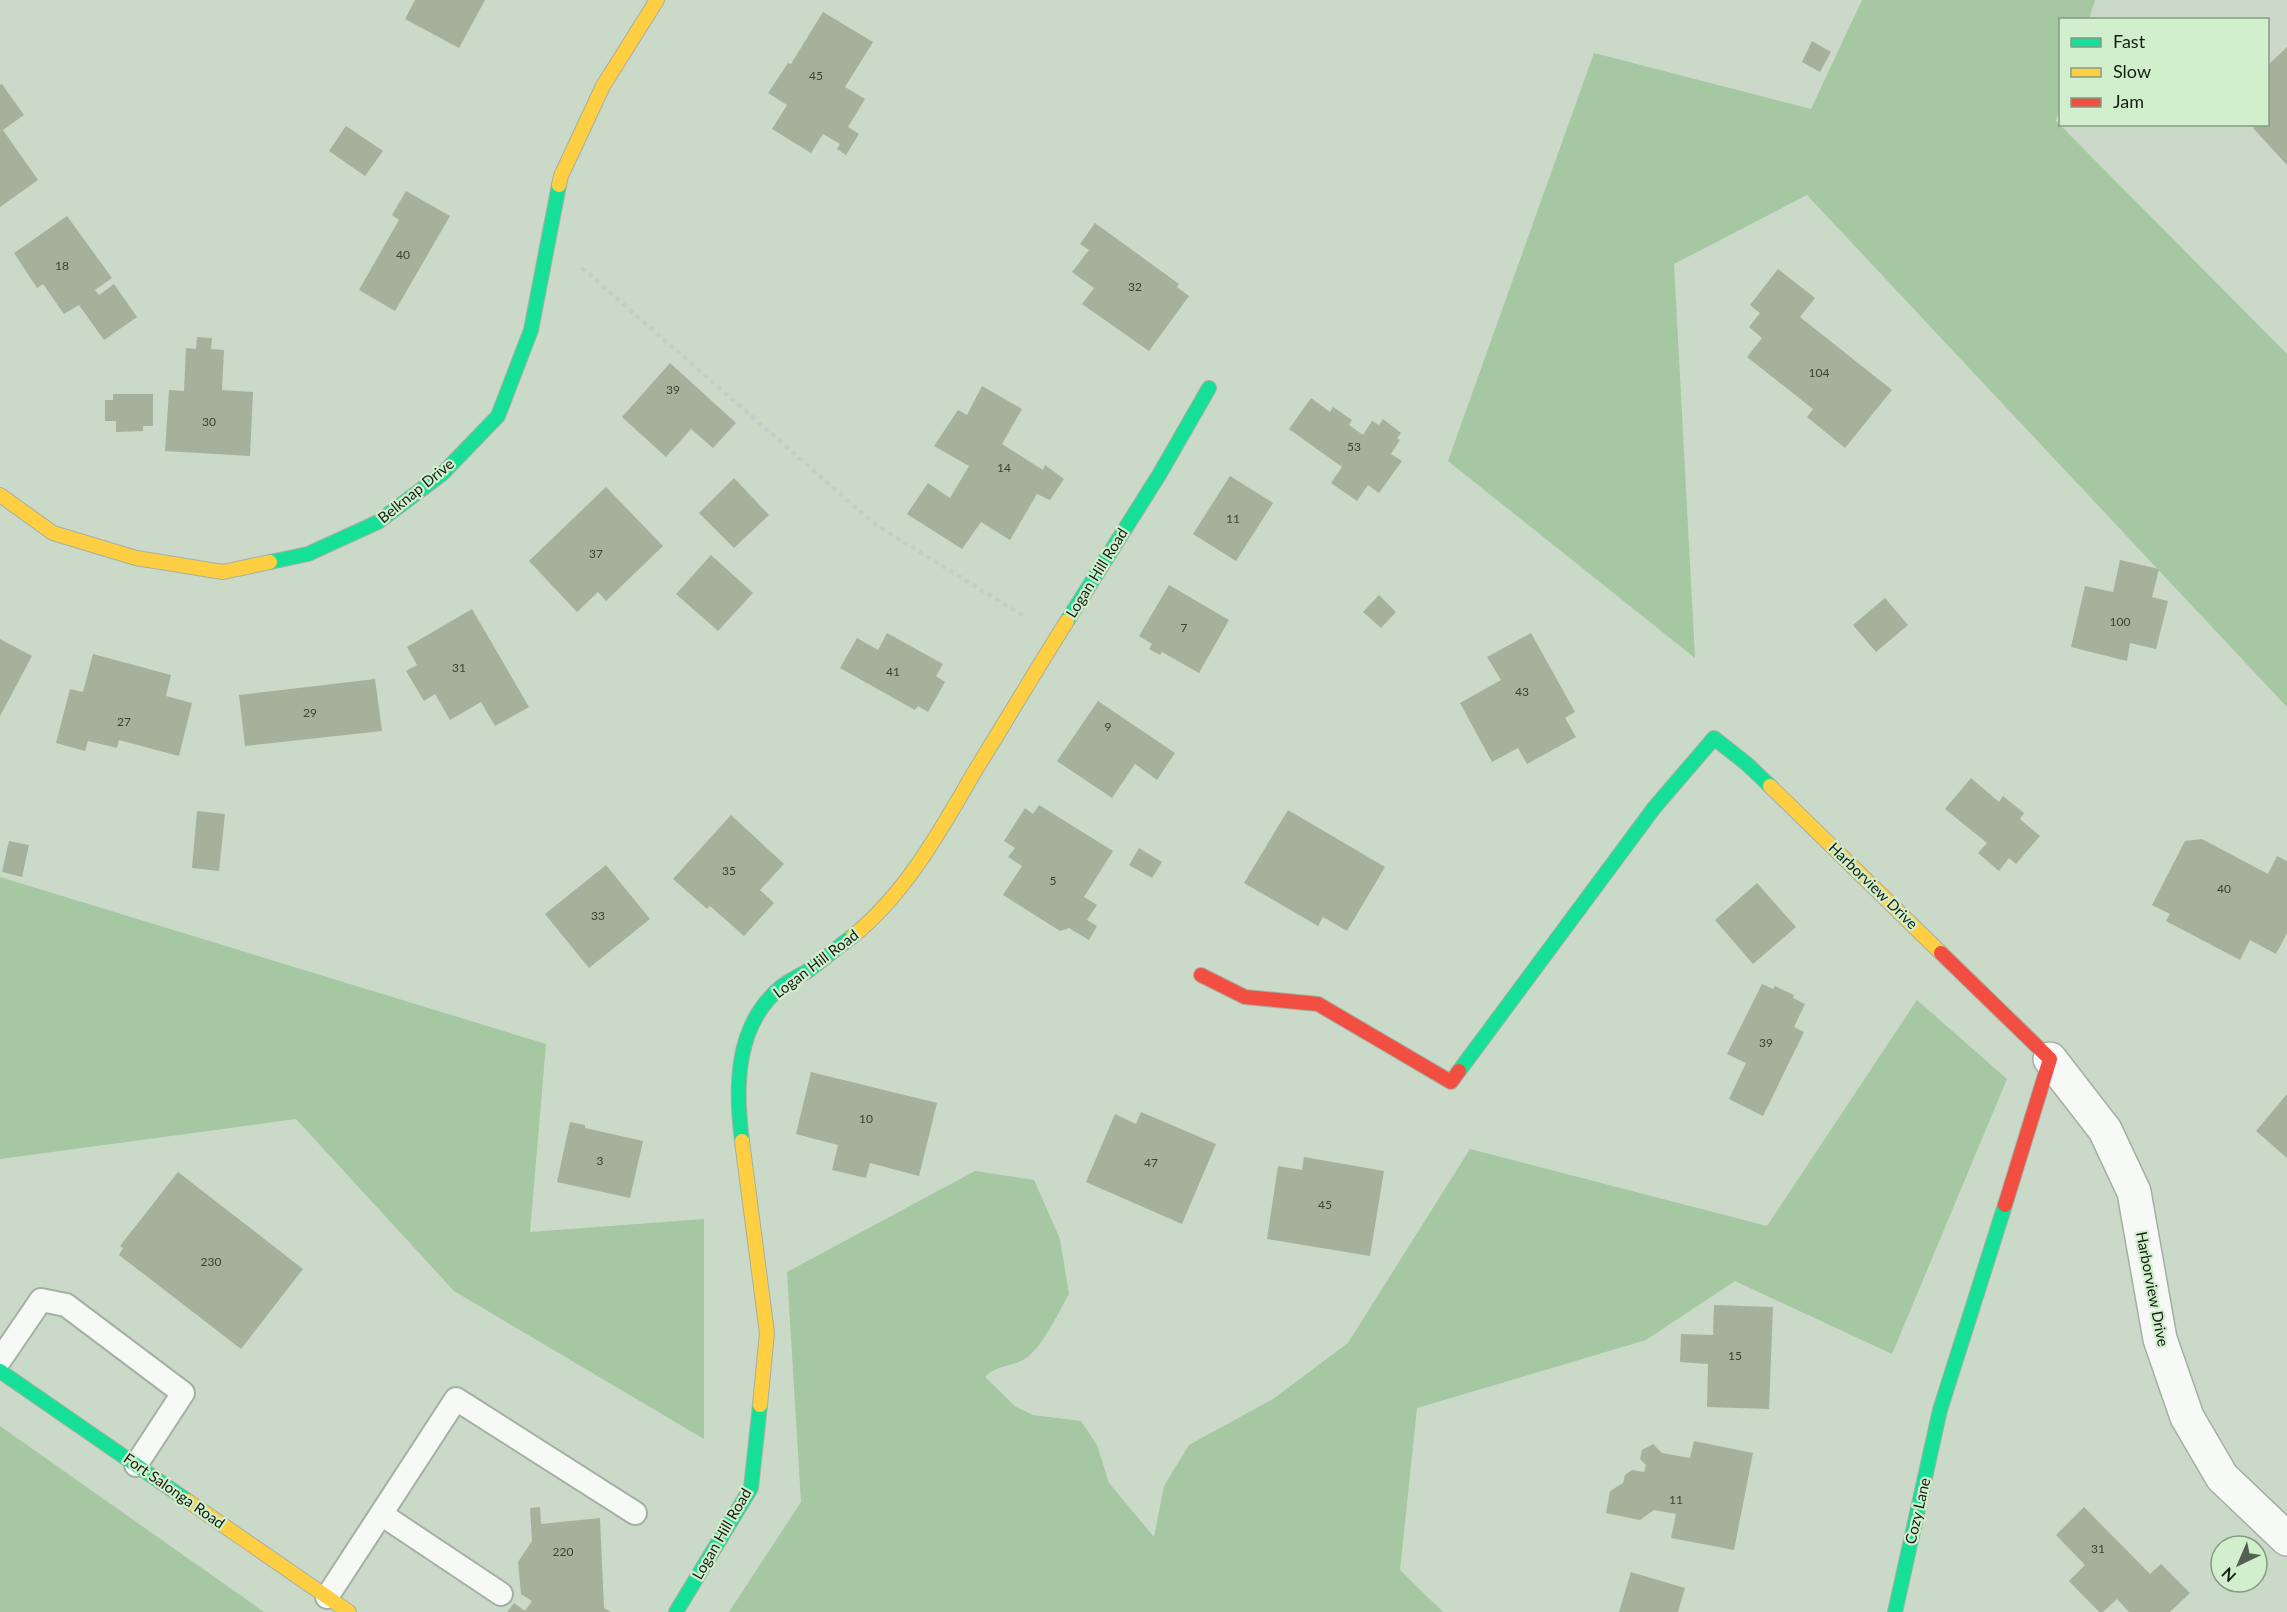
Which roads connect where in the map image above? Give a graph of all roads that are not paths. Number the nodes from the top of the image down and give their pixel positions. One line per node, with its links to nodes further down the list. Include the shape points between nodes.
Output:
1 (657, 0): 3 (street, Belknap Drive, via 603,86 561,176 531,330 498,416 442,474 378,522 308,554 224,572 136,558 53,533)
2 (1209, 388): 15 (street, Logan Hill Road, via 942,827 900,886 875,918 808,971 782,986 763,1005 749,1032 739,1066 737,1102 767,1333 751,1488)
3 (0, 495)
4 (1201, 975): 5 (street, Harborview Drive, via 1245,997 1317,1004 1450,1082 1654,808 1714,738 1747,764)
5 (2050, 1059): 11 (street, Harborview Drive, via 2105,1130 2134,1192 2160,1339 2187,1417 2222,1477); 16 (street, Cozy Lane, via 1940,1410)
6 (0, 1360): 8 (lane, via 41,1300 66,1305 183,1393)
7 (0, 1371): 8 (street, Fort Salonga Road)
8 (136, 1465): 13 (street, Fort Salonga Road)
9 (635, 1513): 10 (lane, via 456,1399)
10 (381, 1514): 12 (lane); 13 (lane)
11 (2287, 1539)
12 (501, 1594)
13 (327, 1597): 14 (street, Fort Salonga Road)
14 (349, 1612)
15 (676, 1612)
16 (1895, 1612)

